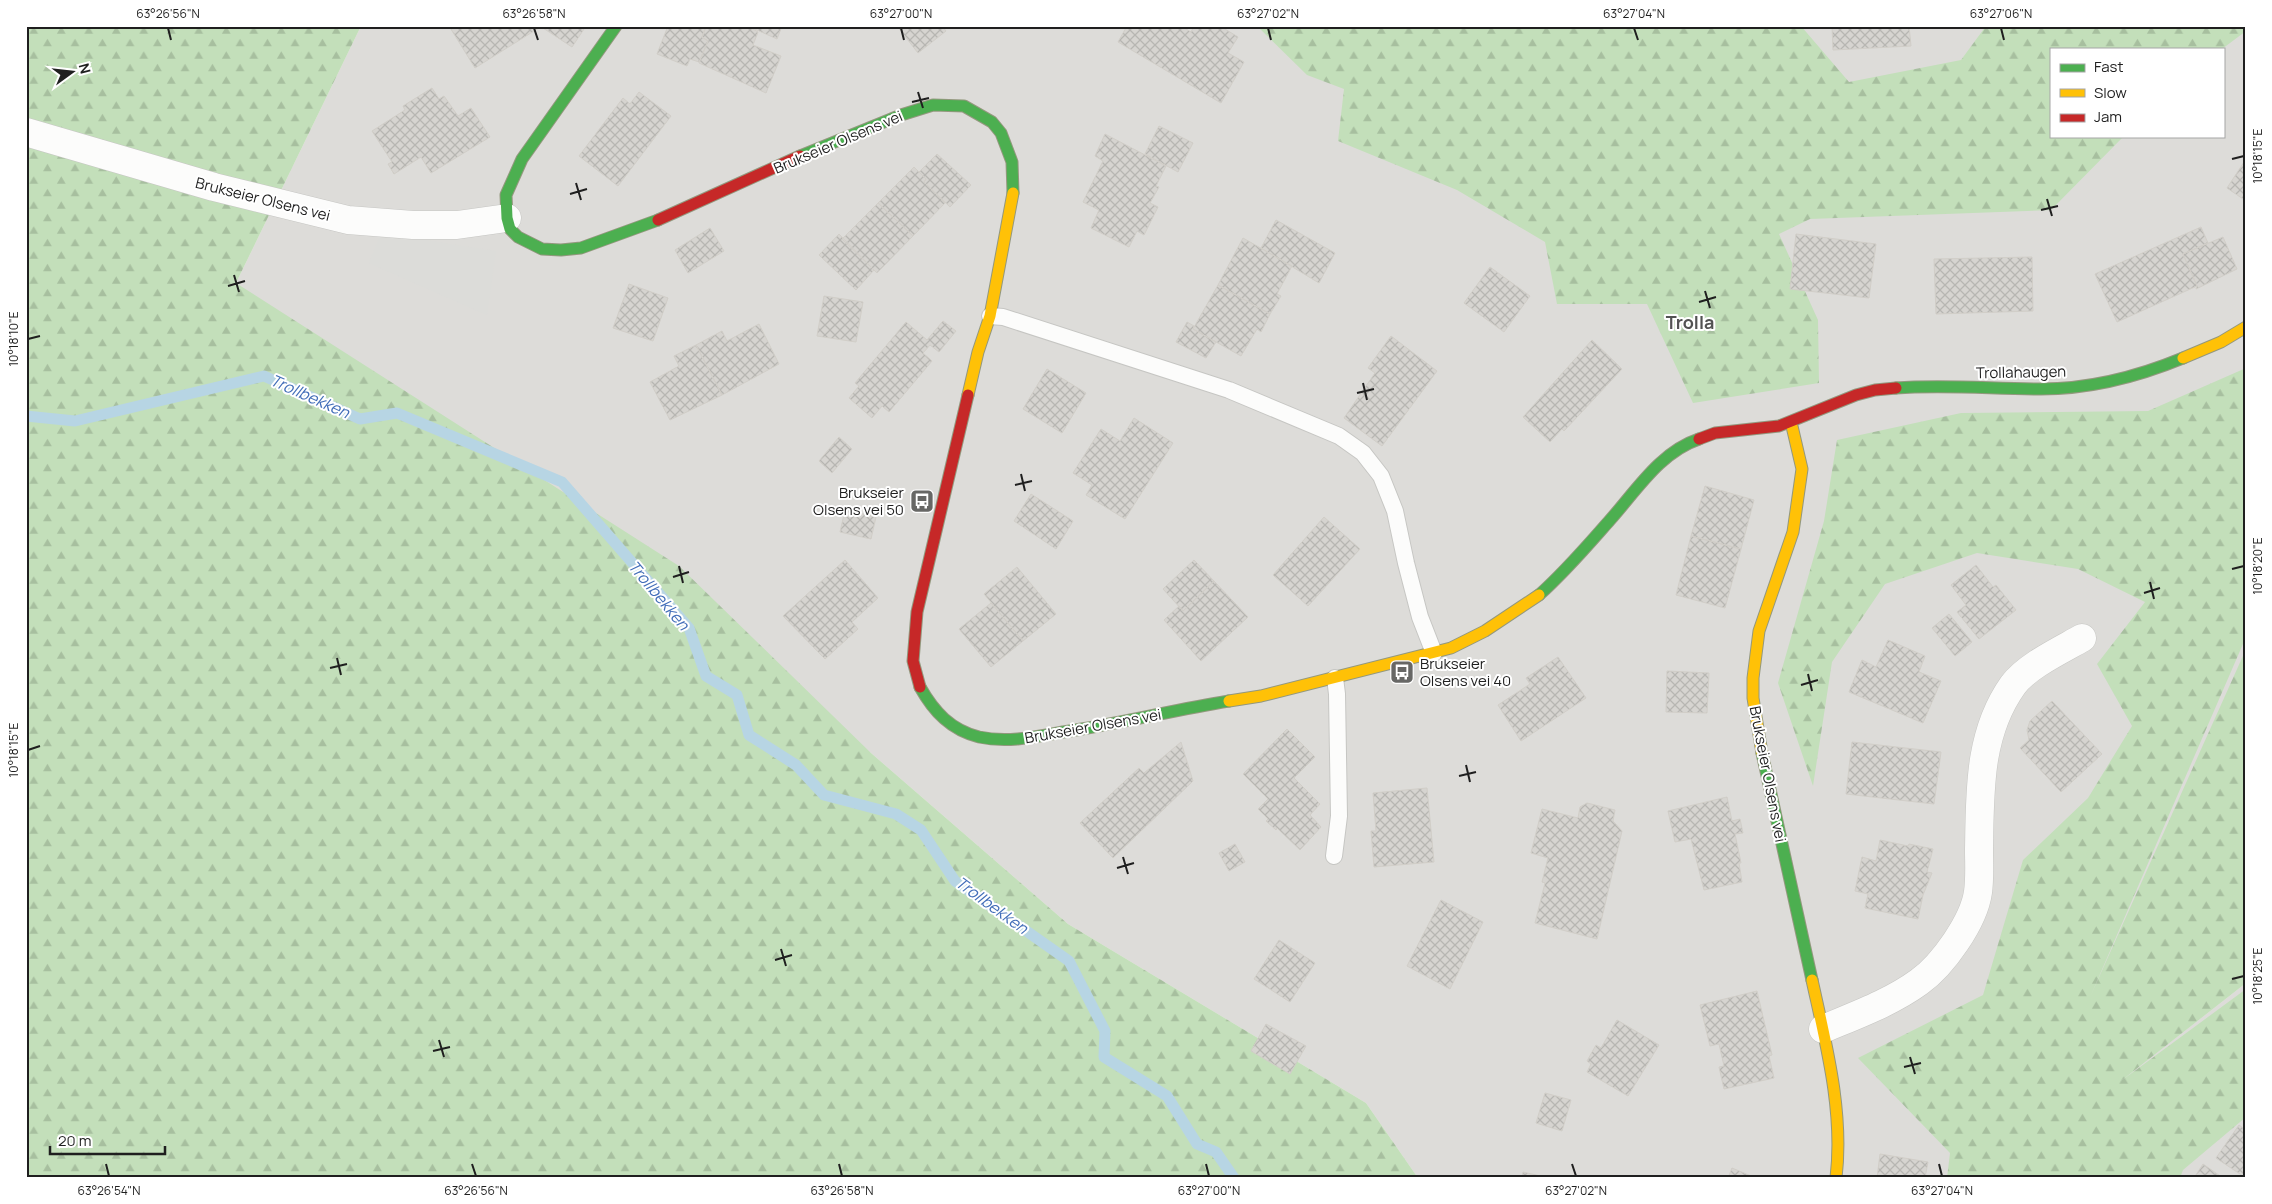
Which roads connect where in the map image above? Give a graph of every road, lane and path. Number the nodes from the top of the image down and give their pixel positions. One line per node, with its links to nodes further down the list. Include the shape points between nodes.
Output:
1 (616, 26): 3 (street, via 522,159 506,195)
2 (26, 132): 3 (street, Brukseier Olsens vei, via 214,187 348,220 457,225)
3 (507, 218): 4 (street, Brukseier Olsens vei, via 510,229 528,244 542,249 581,248 645,226 901,114 933,105 964,106 992,122 1001,133 1012,162 1014,196)
4 (990, 316): 8 (lane, via 1003,317 1229,390 1339,436 1363,453 1381,476 1395,511 1420,617); 9 (street, Brukseier Olsens vei, via 978,352 917,612 913,661 919,686 932,707 952,726 964,732 979,737 1013,740 1130,722)
5 (2246, 327): 6 (street, Trollahaugen, via 2221,342 2147,373 2099,384 2043,389 1925,386 1875,390 1856,394)
6 (1791, 422): 8 (street, Brukseier Olsens vei, via 1715,433 1686,443 1663,459 1585,550 1534,600 1485,631); 11 (street, Brukseier Olsens vei, via 1802,469 1799,494 1793,532 1759,631 1754,698 1761,748)
7 (2082, 638): 11 (street, via 2038,664 2014,684 1994,716 1984,754 1979,810 1978,892 1954,947 1920,982 1884,1003)
8 (1434, 653): 9 (street, Brukseier Olsens vei)
9 (1335, 678): 10 (lane, via 1339,816)
10 (1334, 856)
11 (1823, 1028): 12 (street, Brukseier Olsens vei, via 1837,1115 1839,1154)
12 (1836, 1178)

